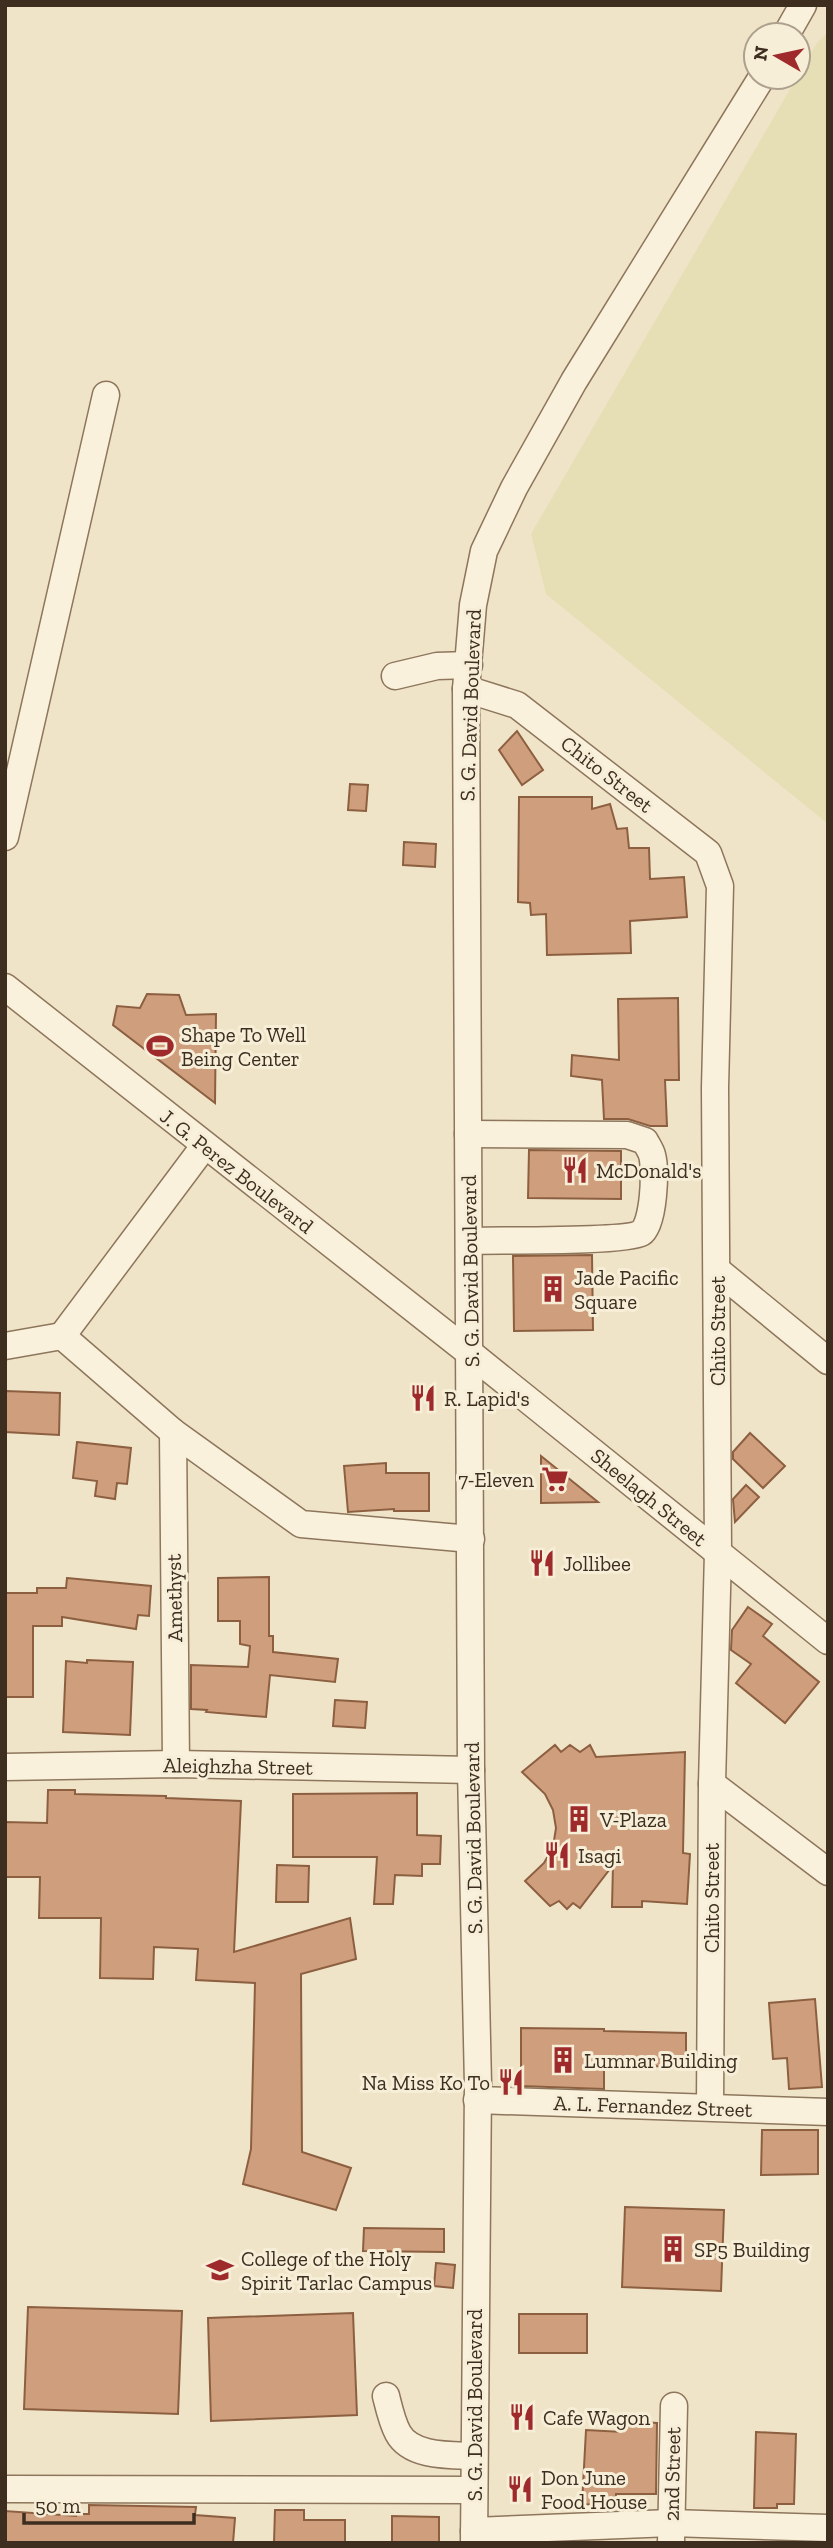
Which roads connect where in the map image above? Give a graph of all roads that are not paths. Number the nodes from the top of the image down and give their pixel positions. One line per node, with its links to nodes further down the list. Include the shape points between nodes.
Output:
1 (803, 5): 2 (street)
2 (794, 21)
3 (753, 91): 6 (street, S. G. David Boulevard, via 581,369 514,488 484,551 473,605)
4 (106, 395): 7 (street)
5 (395, 676): 6 (street, via 437,666)
6 (468, 677): 9 (street, S. G. David Boulevard); 12 (street, Chito Street, via 517,705 708,853 720,886)
7 (5, 837)
8 (5, 987): 10 (street, J. G. Perez Boulevard)
9 (468, 1134): 11 (street, S. G. David Boulevard); 11 (street, via 627,1135 645,1141 652,1156 652,1206 648,1227 640,1234)
10 (205, 1145): 13 (street); 15 (street, J. G. Perez Boulevard)
11 (469, 1241): 15 (street, S. G. David Boulevard)
12 (717, 1269): 16 (street); 19 (street, Chito Street)
13 (62, 1336): 14 (street); 17 (street)
14 (5, 1346)
15 (471, 1354): 18 (street, S. G. David Boulevard); 19 (street, Sheelagh Street)
16 (828, 1361)
17 (173, 1432): 18 (street, via 301,1524); 21 (street, Amethyst)
18 (471, 1539): 23 (street, S. G. David Boulevard)
19 (718, 1552): 20 (street, Sheelagh Street); 24 (street, Chito Street)
20 (828, 1641)
21 (176, 1764): 22 (street, Aleighzha Street); 23 (street, Aleighzha Street)
22 (5, 1767)
23 (471, 1770): 26 (street, S. G. David Boulevard)
24 (712, 1784): 25 (street); 27 (street, Chito Street)
25 (828, 1872)
26 (477, 2101): 27 (street, A. L. Fernandez Street); 31 (street, S. G. David Boulevard)
27 (710, 2107): 28 (street, A. L. Fernandez Street)
28 (828, 2112)
29 (386, 2396): 31 (street, via 399,2435 419,2450)
30 (674, 2406): 35 (street, 2nd Street)
31 (474, 2456): 33 (street, S. G. David Boulevard)
32 (5, 2489): 33 (street)
33 (473, 2490): 36 (street, S. G. David Boulevard)
34 (828, 2528): 35 (street)
35 (671, 2533): 36 (street)
36 (474, 2537)

